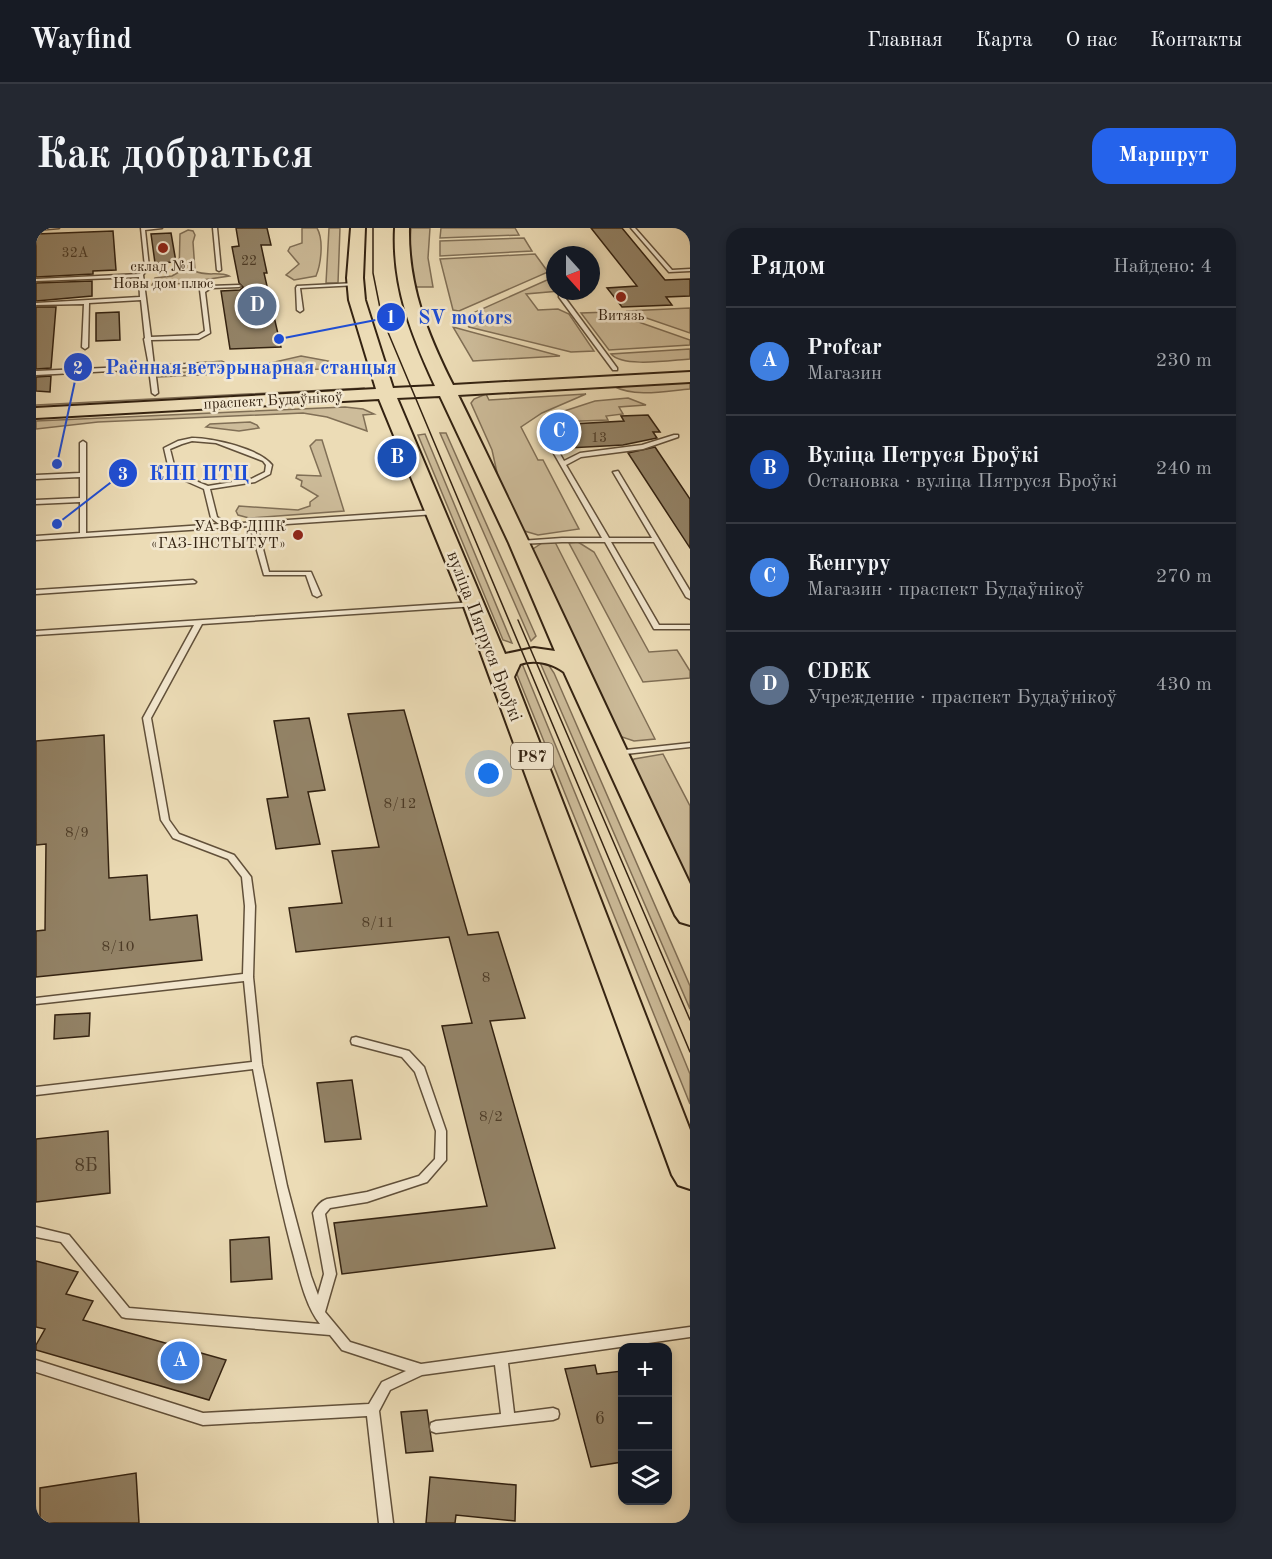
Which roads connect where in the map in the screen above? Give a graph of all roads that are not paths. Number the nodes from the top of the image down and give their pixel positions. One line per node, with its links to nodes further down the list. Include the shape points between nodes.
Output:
1 (57, 228): 6 (lane)
2 (214, 228): 9 (lane)
3 (357, 228): 13 (main road, вуліца Пятруся Броўкі / Р87)
4 (402, 228): 30 (main road, via 404,280 415,317)
5 (633, 228): 10 (lane, via 670,271)
6 (36, 229)
7 (143, 229): 8 (lane); 11 (lane, via 147,267)
8 (160, 229)
9 (219, 270)
10 (690, 270)
11 (141, 275): 12 (lane); 15 (lane)
12 (36, 280)
13 (356, 284): 19 (lane, via 300,286); 23 (main road, вуліца Пятруся Броўкі / Р87, via 357,300)
14 (239, 286): 20 (lane, via 202,291 208,332 199,337)
15 (143, 298): 17 (lane); 20 (lane)
16 (564, 300): 26 (lane)
17 (87, 302): 18 (lane); 21 (lane)
18 (36, 304)
19 (300, 310)
20 (147, 339): 25 (lane)
21 (84, 347)
22 (222, 364): 25 (lane)
23 (377, 365): 32 (main road); 33 (main road, вуліца Пятруся Броўкі / Р87)
24 (690, 365): 26 (main road, праспект Будаўнікоў)
25 (151, 367): 28 (lane); 34 (lane)
26 (615, 369): 31 (main road, праспект Будаўнікоў)
27 (472, 371): 31 (main road)
28 (36, 373)
29 (690, 377): 31 (main road, праспект Будаўнікоў)
30 (446, 378): 31 (main road, праспект Будаўнікоў); 33 (main road, праспект Будаўнікоў); 37 (main road)
31 (514, 381): 37 (main road, via 472,399)
32 (347, 384): 33 (main road, праспект Будаўнікоў); 34 (main road, праспект Будаўнікоў); 36 (main road, праспект Будаўнікоў); 38 (main road, via 385,411)
33 (384, 388): 38 (main road, вуліца Пятруся Броўкі / Р87)
34 (155, 393): 35 (main road, праспект Будаўнікоў)
35 (36, 399)
36 (36, 413)
37 (462, 422): 56 (main road)
38 (399, 427): 49 (main road, вуліца Пятруся Броўкі / Р87)
39 (543, 429): 42 (lane)
40 (676, 436): 42 (lane, via 643,447 580,455)
41 (83, 442): 44 (lane)
42 (563, 464): 54 (lane)
43 (616, 472): 55 (lane)
44 (83, 475): 45 (lane); 47 (lane)
45 (36, 477)
46 (207, 489): 46 (lane, via 253,481 268,473 269,465 214,441 196,438 167,448 173,474); 51 (lane, via 214,518)
47 (83, 500): 48 (lane); 52 (lane)
48 (36, 502)
49 (436, 512): 50 (lane); 61 (main road, вуліца Пятруся Броўкі / Р87)
50 (253, 524): 51 (lane); 59 (lane, via 266,574 309,573)
51 (227, 526): 52 (lane)
52 (83, 535): 53 (lane)
53 (36, 538)
54 (606, 539): 55 (lane); 56 (lane); 63 (lane, via 657,627)
55 (656, 540): 60 (lane)
56 (520, 543): 64 (main road)
57 (193, 582): 58 (lane)
58 (36, 592)
59 (317, 595)
60 (690, 597)
61 (474, 604): 62 (lane); 65 (main road, вуліца Пятруся Броўкі / Р87)
62 (199, 624): 66 (lane); 72 (lane, via 147,718 165,820 176,836 231,857 246,877 250,906)
63 (690, 627)
64 (556, 628): 65 (main road, via 548,641 524,647 504,644); 67 (main road)
65 (484, 632): 68 (main road, вуліца Пятруся Броўкі / Р87)
66 (36, 633)
67 (577, 670): 68 (main road, via 557,657 528,655 508,663); 70 (main road)
68 (502, 676): 77 (main road, вуліца Пятруся Броўкі / Р87)
69 (690, 745): 70 (lane)
70 (616, 753): 71 (main road)
71 (690, 915)
72 (248, 977): 73 (lane); 75 (lane)
73 (36, 1001)
74 (356, 1041): 79 (lane, via 405,1054 420,1070 441,1131 440,1160 423,1179 367,1197 327,1204 319,1213 330,1274)
75 (257, 1065): 76 (lane); 79 (lane, via 281,1186)
76 (36, 1091)
77 (690, 1175)
78 (36, 1232): 80 (lane, via 65,1238 126,1313)
79 (319, 1313): 80 (lane)
80 (333, 1330): 84 (lane, via 346,1346)
81 (690, 1332): 82 (lane)
82 (501, 1360): 84 (lane); 87 (lane)
83 (36, 1366): 85 (lane, via 203,1419)
84 (421, 1370): 85 (lane, via 387,1386)
85 (373, 1410): 89 (lane)
86 (553, 1414): 87 (lane)
87 (508, 1419): 88 (lane)
88 (436, 1427)
89 (386, 1523)

